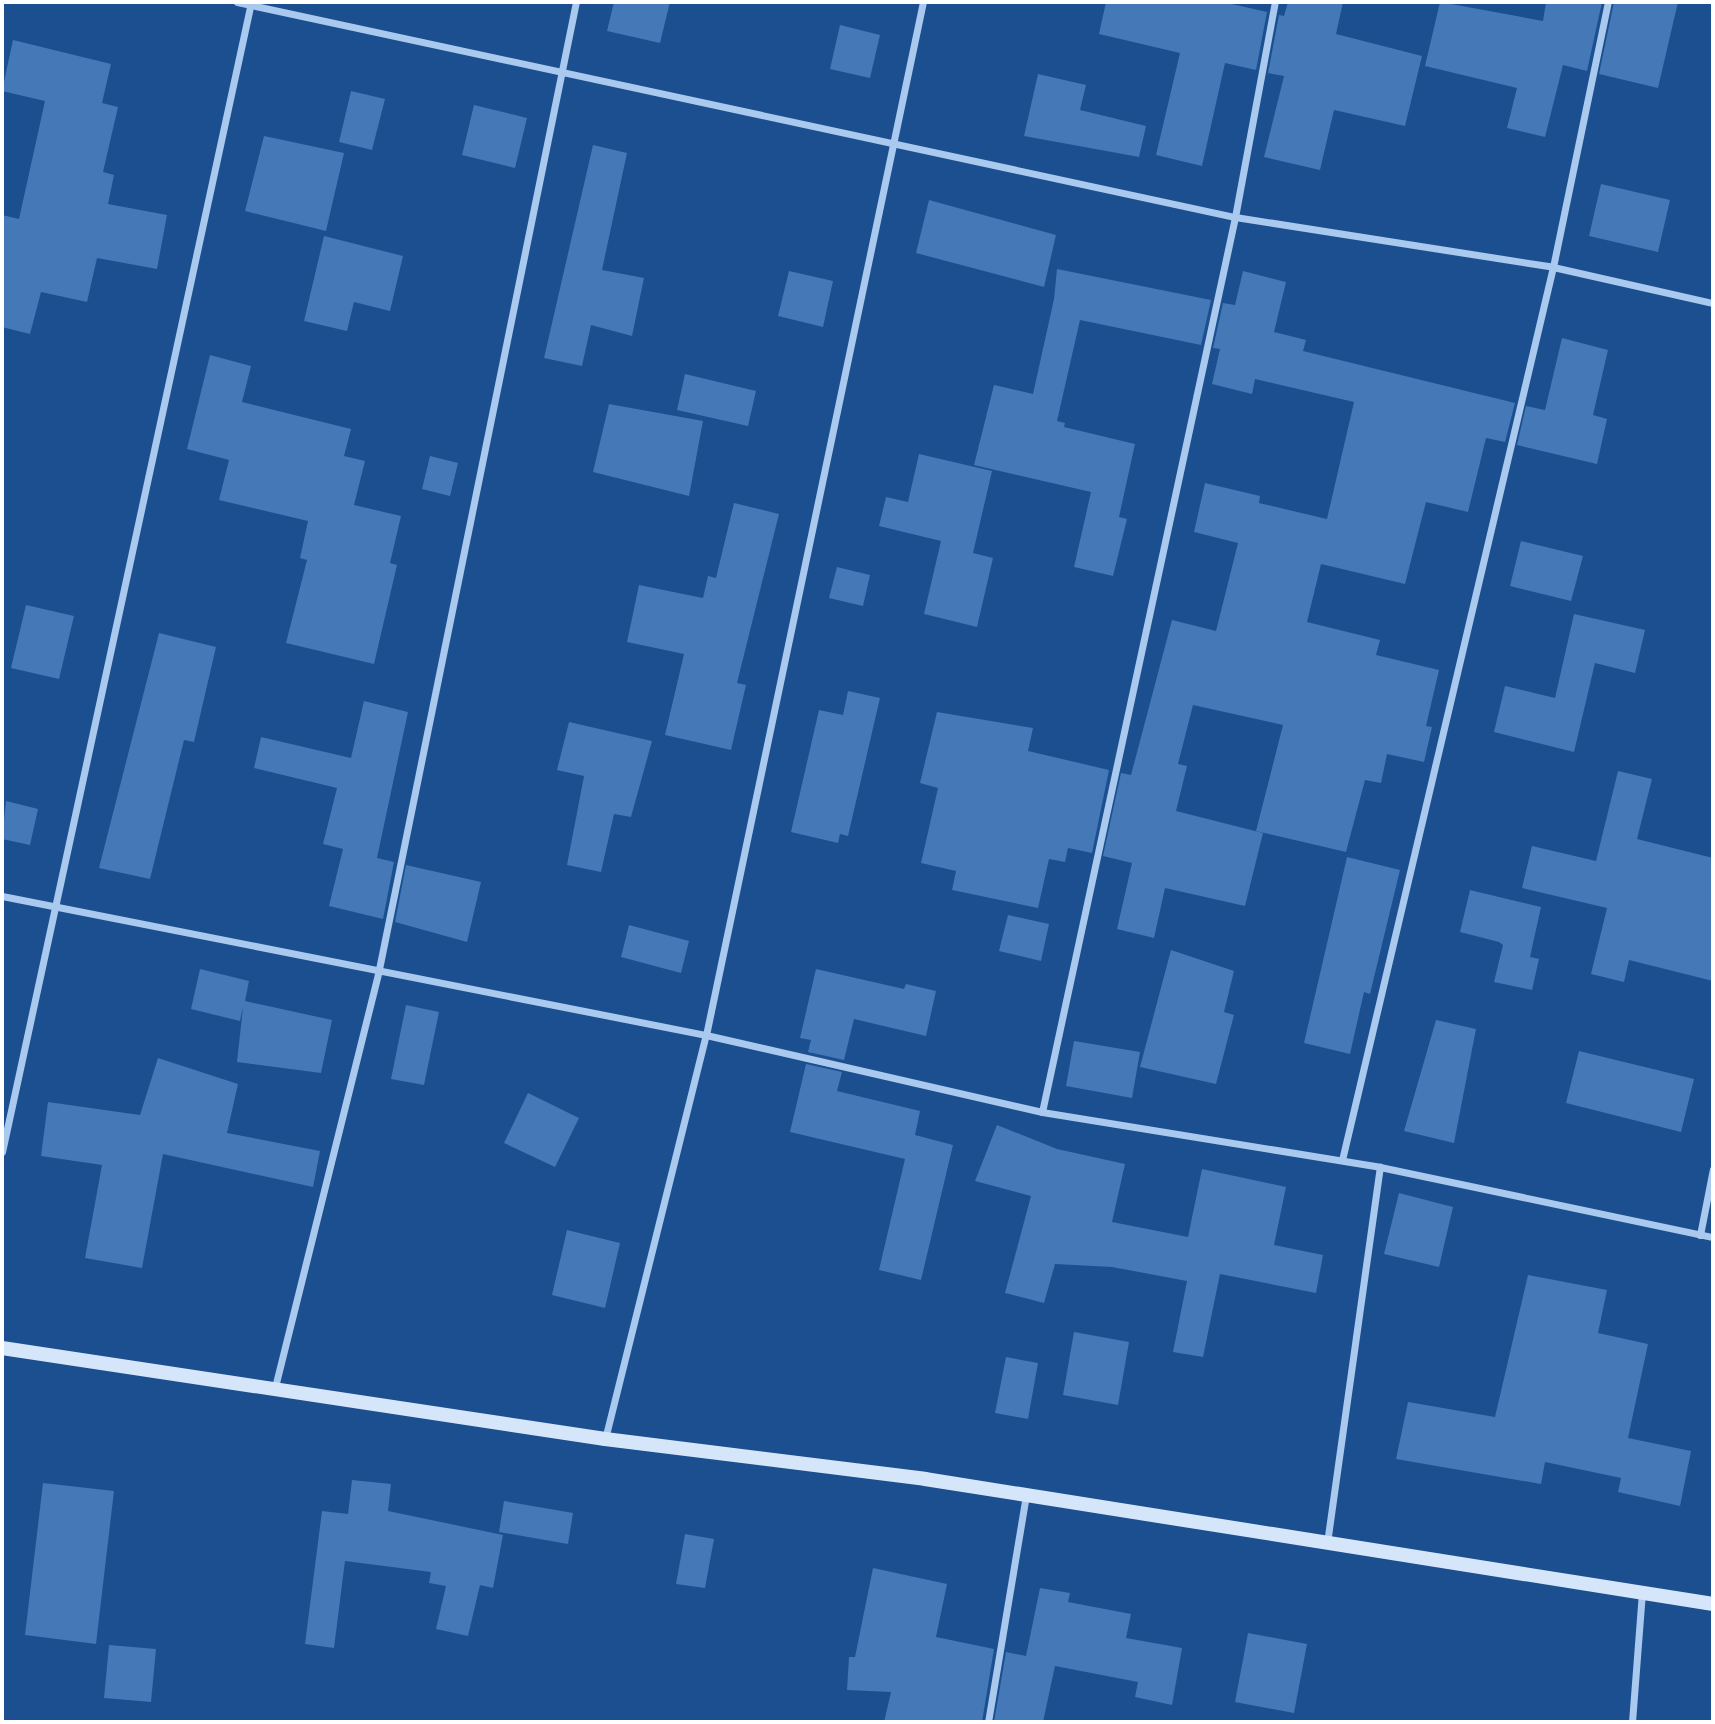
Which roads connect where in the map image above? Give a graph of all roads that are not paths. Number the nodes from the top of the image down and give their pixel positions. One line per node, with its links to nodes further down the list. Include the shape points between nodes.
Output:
1 (237, 2): 6 (street)
2 (576, 2): 7 (street)
3 (923, 2): 8 (street)
4 (1275, 2): 9 (street)
5 (1608, 2): 10 (street)
6 (251, 3): 7 (street); 13 (street)
7 (563, 70): 8 (street); 14 (street)
8 (896, 146): 9 (street); 15 (street)
9 (1235, 217): 10 (street); 16 (street)
10 (1553, 267): 11 (street); 18 (street)
11 (1713, 303)
12 (2, 896): 13 (street)
13 (52, 907): 14 (street); 17 (street)
14 (379, 969): 15 (street); 24 (street)
15 (706, 1035): 16 (street); 25 (street)
16 (1042, 1112): 18 (street)
17 (2, 1152)
18 (1342, 1160): 19 (street)
19 (1380, 1167): 21 (street); 27 (street)
20 (1713, 1169): 21 (street)
21 (1700, 1235): 22 (street)
22 (1713, 1237)
23 (2, 1348): 24 (main road)
24 (275, 1387): 25 (main road)
25 (605, 1438): 26 (main road)
26 (1026, 1494): 27 (main road); 30 (street)
27 (1327, 1543): 28 (main road)
28 (1642, 1593): 29 (main road); 31 (street)
29 (1713, 1604)
30 (988, 1722)
31 (1632, 1722)

